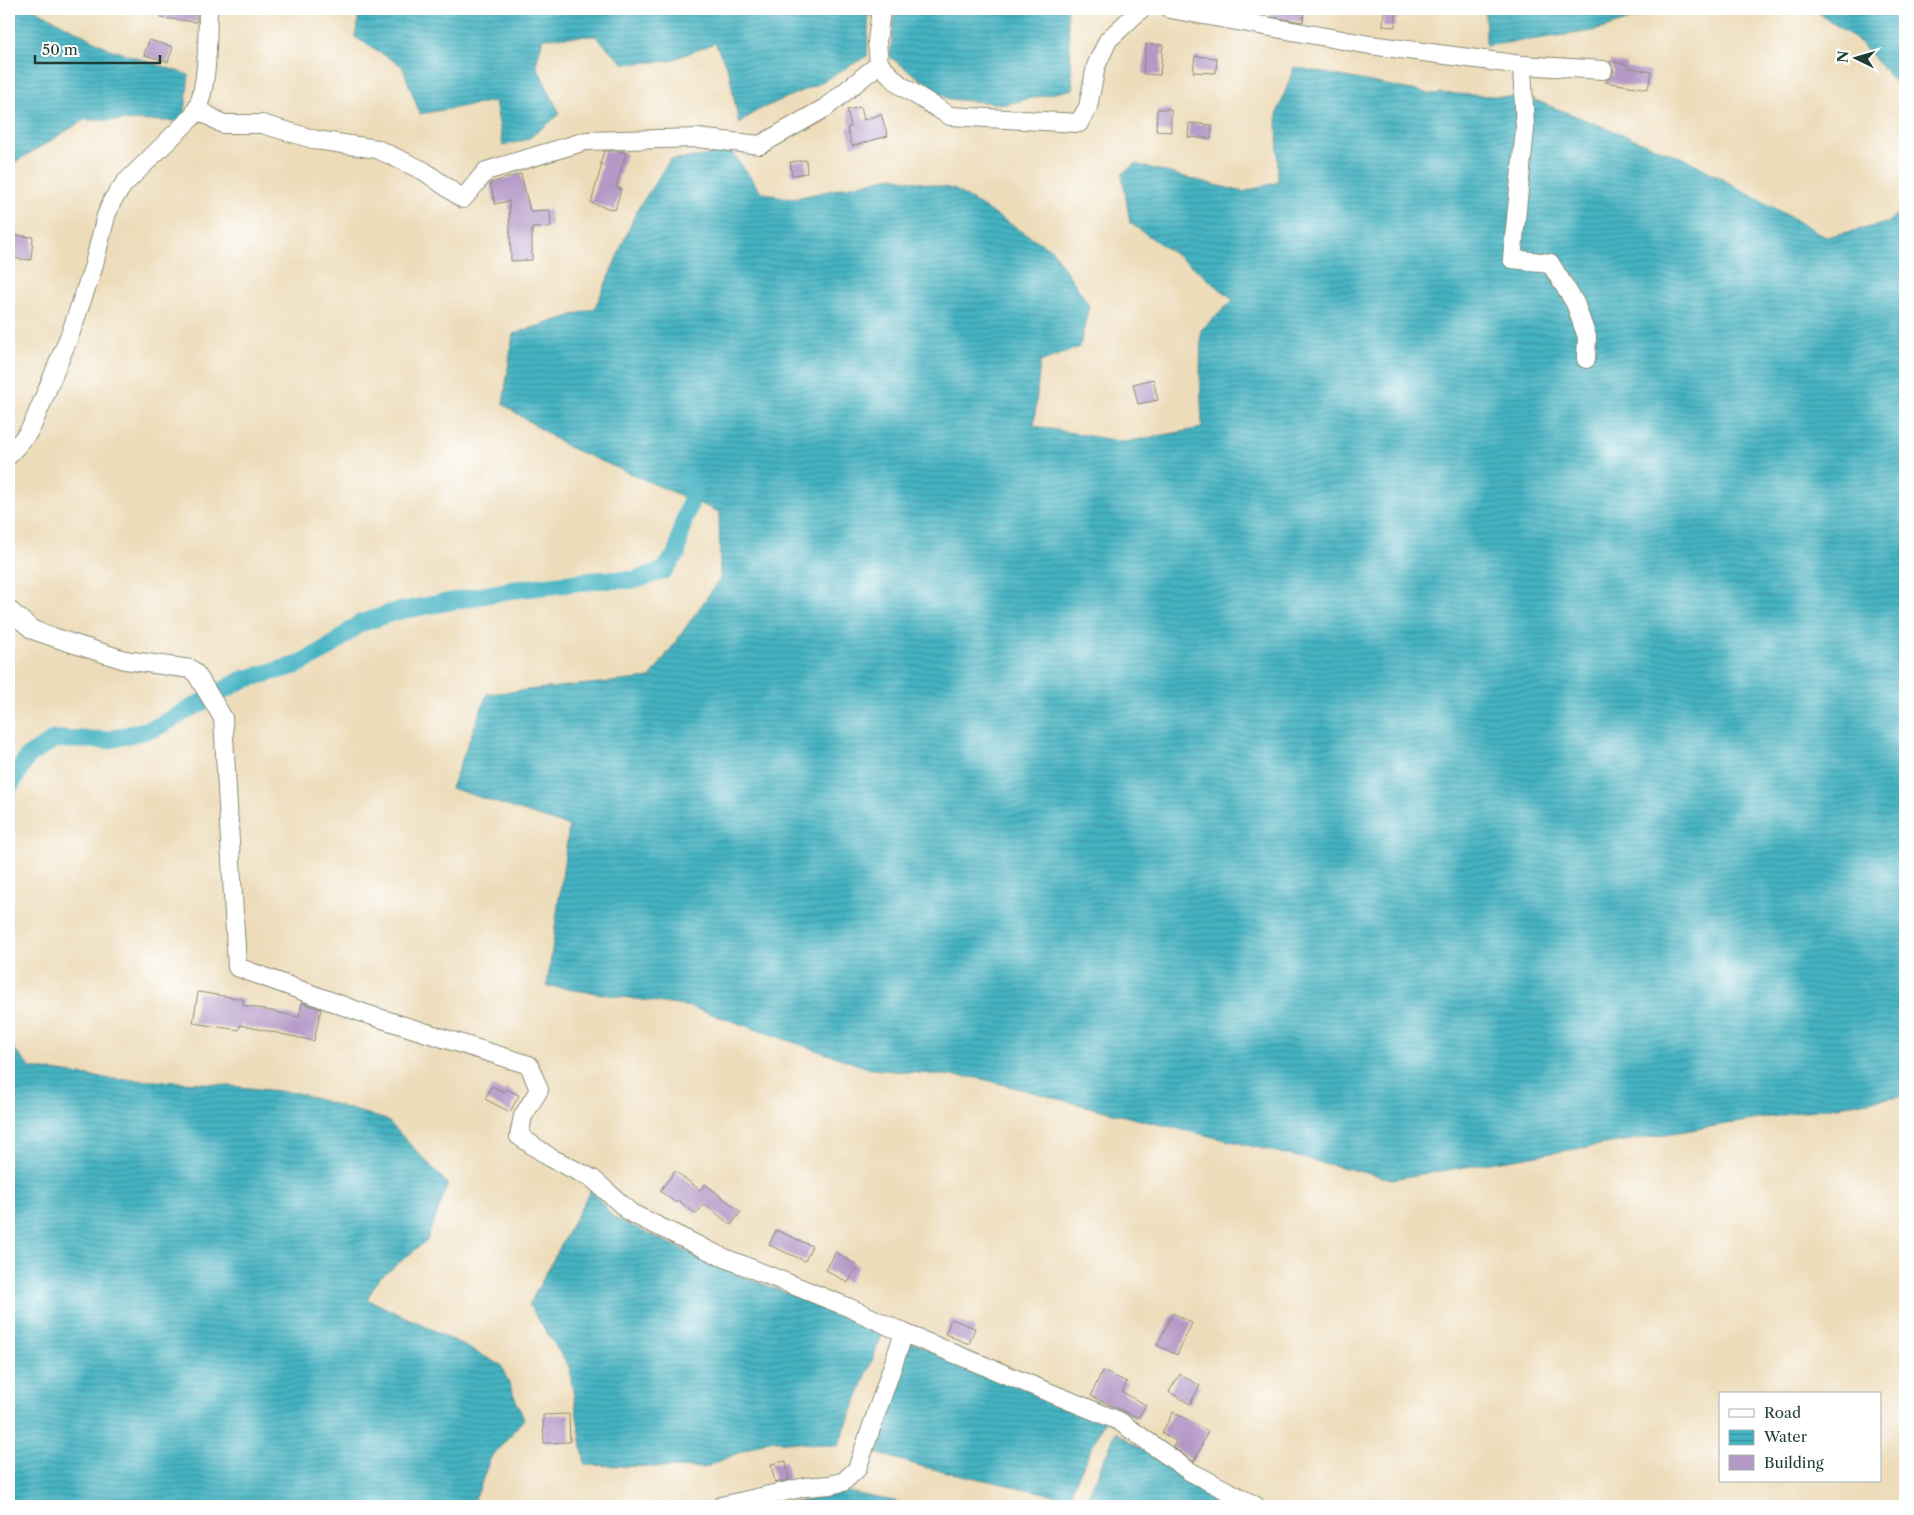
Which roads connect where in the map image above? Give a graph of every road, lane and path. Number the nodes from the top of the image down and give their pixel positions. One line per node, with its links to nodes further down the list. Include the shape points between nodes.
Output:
1 (208, 9): 8 (street, via 204,82)
2 (881, 9): 5 (street, via 877,42)
3 (1141, 9): 5 (street, via 1108,40 1096,66 1088,107 1079,123 950,116 900,85)
4 (1170, 9): 6 (street, via 1370,45)
5 (879, 64): 8 (street, via 825,108 760,145 697,138 586,141 486,171 463,199 424,171 377,149 316,140 262,124 223,124)
6 (1522, 65): 7 (street); 9 (street, via 1525,129 1512,259 1550,264 1575,303 1587,337)
7 (1603, 70)
8 (197, 108): 10 (street, via 124,184 112,201 93,268 33,424)
9 (1586, 359)
10 (9, 455)
11 (9, 610): 12 (street, via 33,630 125,660 191,669 197,675 223,718 237,967 363,1013 529,1065 539,1090 523,1116 519,1136 551,1158 593,1179 631,1213 720,1256)
12 (904, 1333): 13 (street, via 857,1469 843,1482); 14 (street, via 1119,1421 1189,1472)
13 (721, 1506)
14 (1256, 1506)

